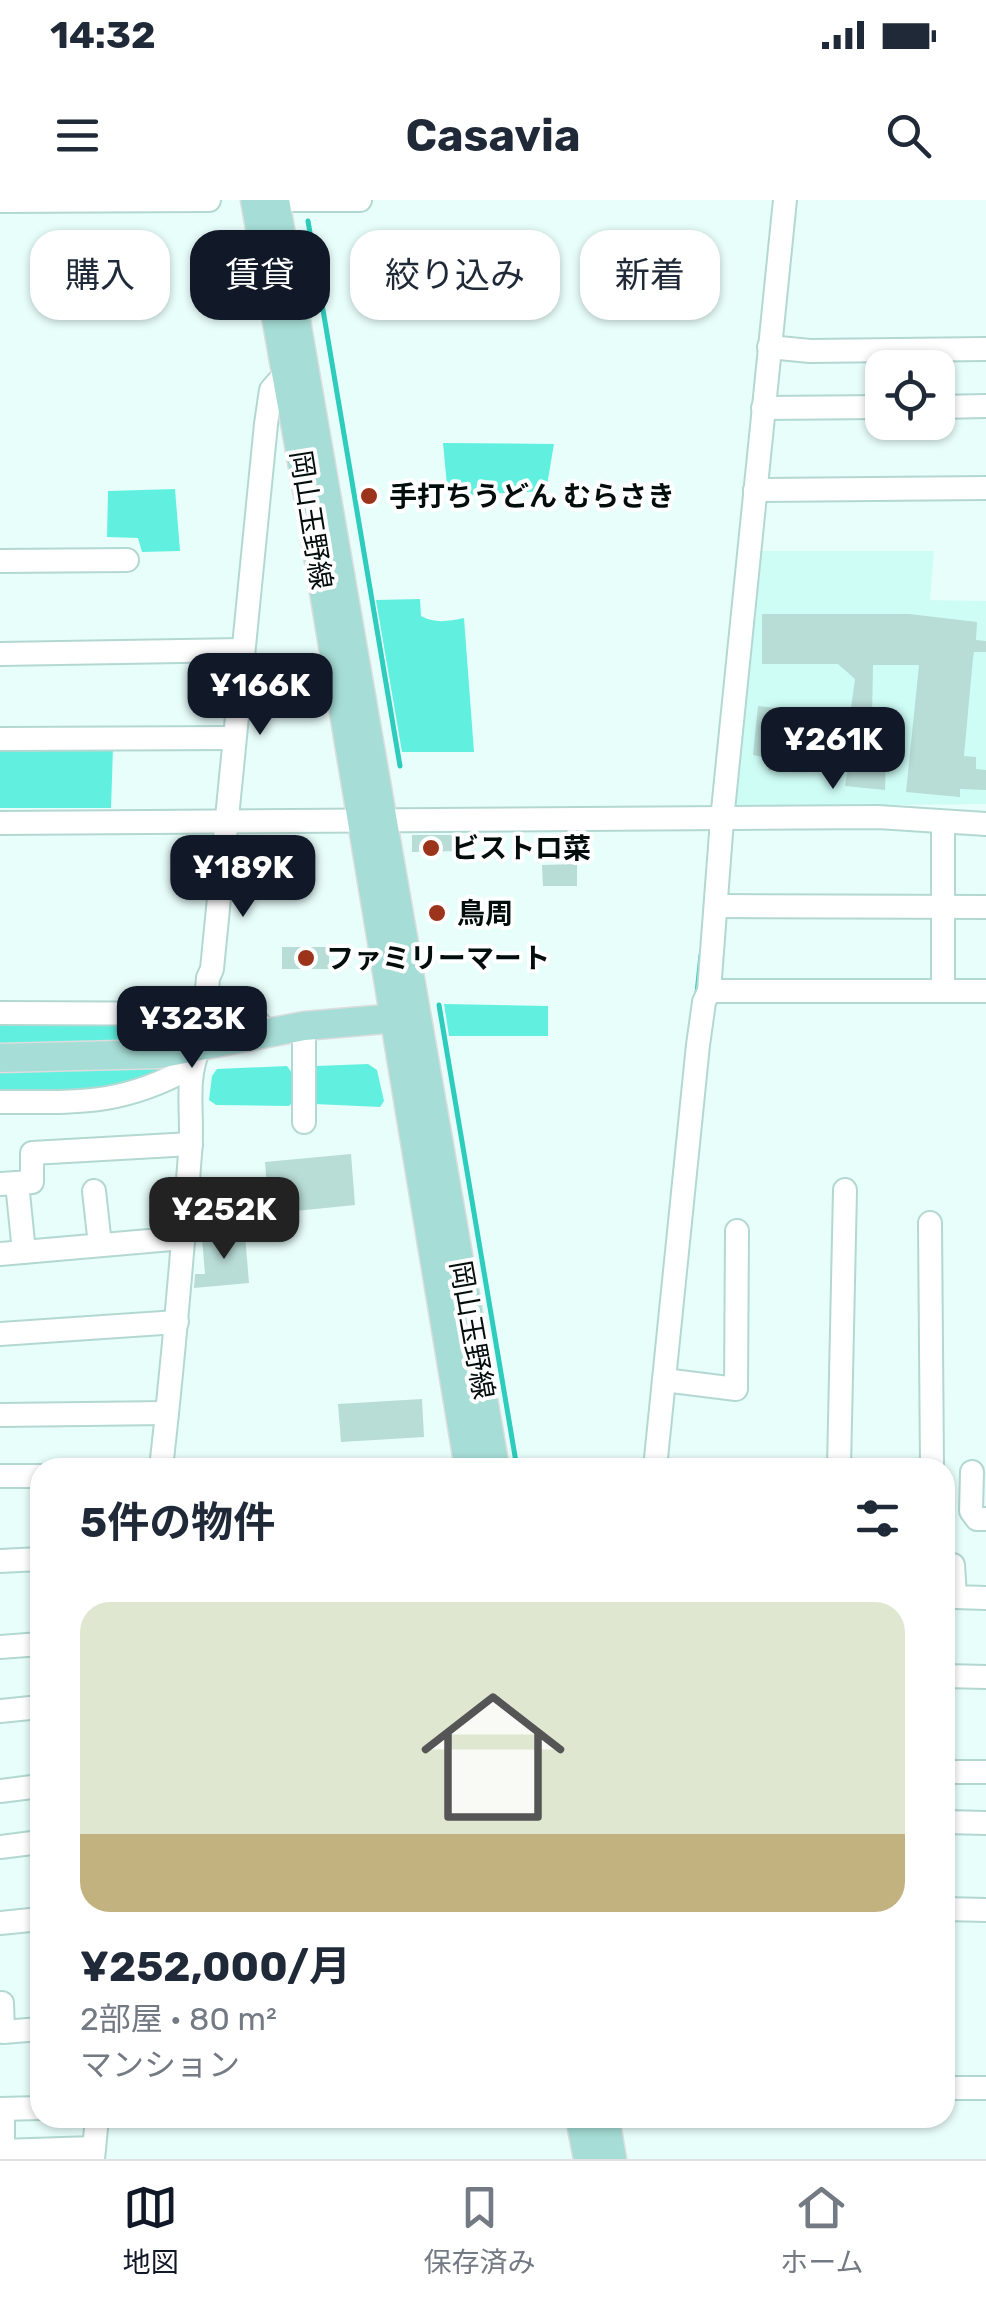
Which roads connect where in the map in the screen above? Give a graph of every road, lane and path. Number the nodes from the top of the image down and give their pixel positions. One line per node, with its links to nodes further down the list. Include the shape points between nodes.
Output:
1 (208, 200): 7 (street)
2 (256, 200): 10 (main road, 岡山玉野線)
3 (276, 200): 23 (main road, 岡山玉野線)
4 (292, 200): 5 (street)
5 (360, 200)
6 (785, 200): 8 (street)
7 (0, 201)
8 (769, 347): 9 (street); 14 (street)
9 (986, 349)
10 (286, 374): 19 (street, via 271,390); 23 (main road, 岡山玉野線)
11 (955, 406): 12 (street)
12 (986, 406)
13 (865, 407): 14 (street)
14 (763, 408): 16 (street)
15 (986, 488): 16 (street)
16 (755, 490): 24 (street)
17 (127, 560): 18 (street)
18 (0, 561)
19 (239, 650): 20 (street); 21 (street)
20 (0, 654)
21 (229, 738): 22 (street); 25 (street)
22 (0, 739)
23 (373, 820): 24 (street); 25 (street); 37 (main road, 岡山玉野線)
24 (722, 820): 27 (street, via 878,817); 29 (street)
25 (221, 821): 26 (street); 35 (street)
26 (0, 823)
27 (943, 824): 28 (street); 30 (street)
28 (986, 824)
29 (716, 906): 30 (street); 32 (street)
30 (943, 907): 31 (street); 33 (street)
31 (986, 907)
32 (709, 991): 33 (street); 58 (street)
33 (943, 991): 34 (street)
34 (986, 991)
35 (204, 1012): 36 (street); 39 (street, via 246,1015)
36 (0, 1013)
37 (407, 1017): 38 (main road); 62 (main road, 岡山玉野線); 63 (main road, 岡山玉野線)
38 (304, 1026): 39 (main road); 45 (street)
39 (267, 1033): 41 (main road)
40 (0, 1058): 41 (main road)
41 (195, 1058): 42 (street); 44 (street)
42 (159, 1085): 43 (street, via 113,1100); 44 (street)
43 (0, 1102)
44 (190, 1104): 46 (street)
45 (304, 1122)
46 (191, 1144): 47 (street, via 32,1153 32,1182); 52 (street)
47 (9, 1183): 54 (street)
48 (845, 1190): 65 (street)
49 (94, 1191): 53 (street)
50 (930, 1223): 66 (street)
51 (737, 1231): 58 (street, via 736,1389)
52 (183, 1238): 53 (street); 56 (street)
53 (100, 1245): 54 (street)
54 (24, 1252): 55 (street)
55 (0, 1254)
56 (169, 1323): 57 (street); 60 (street)
57 (0, 1334)
58 (664, 1380): 64 (street)
59 (0, 1414): 60 (street)
60 (161, 1414): 61 (street)
61 (161, 1458)
62 (468, 1458)
63 (493, 1458)
64 (656, 1458)
65 (839, 1458)
66 (938, 1458)
67 (979, 1472): 70 (street, via 971,1512)
68 (0, 1476): 69 (street)
69 (30, 1476)
70 (986, 1519)
71 (30, 1560): 72 (street)
72 (0, 1561)
73 (955, 1597): 74 (street)
74 (986, 1598)
75 (30, 1645): 76 (street)
76 (0, 1647)
77 (955, 1676): 78 (street)
78 (986, 1677)
79 (30, 1708): 80 (street)
80 (0, 1712)
81 (955, 1772): 82 (street)
82 (986, 1772)
83 (30, 1787): 84 (street)
84 (0, 1791)
85 (955, 1822): 86 (street)
86 (986, 1823)
87 (30, 1843): 88 (street)
88 (0, 1847)
89 (955, 1910): 90 (street)
90 (986, 1910)
91 (30, 1920): 92 (street)
92 (0, 1923)
93 (2, 2003): 94 (street, via 3,2032)
94 (30, 2030)
95 (955, 2088): 96 (street)
96 (986, 2088)
97 (30, 2109): 98 (street)
98 (2, 2112): 101 (street)
99 (582, 2128): 103 (main road)
100 (607, 2128): 104 (main road)
101 (1, 2151): 102 (street)
102 (89, 2151)
103 (588, 2159)
104 (612, 2159)

